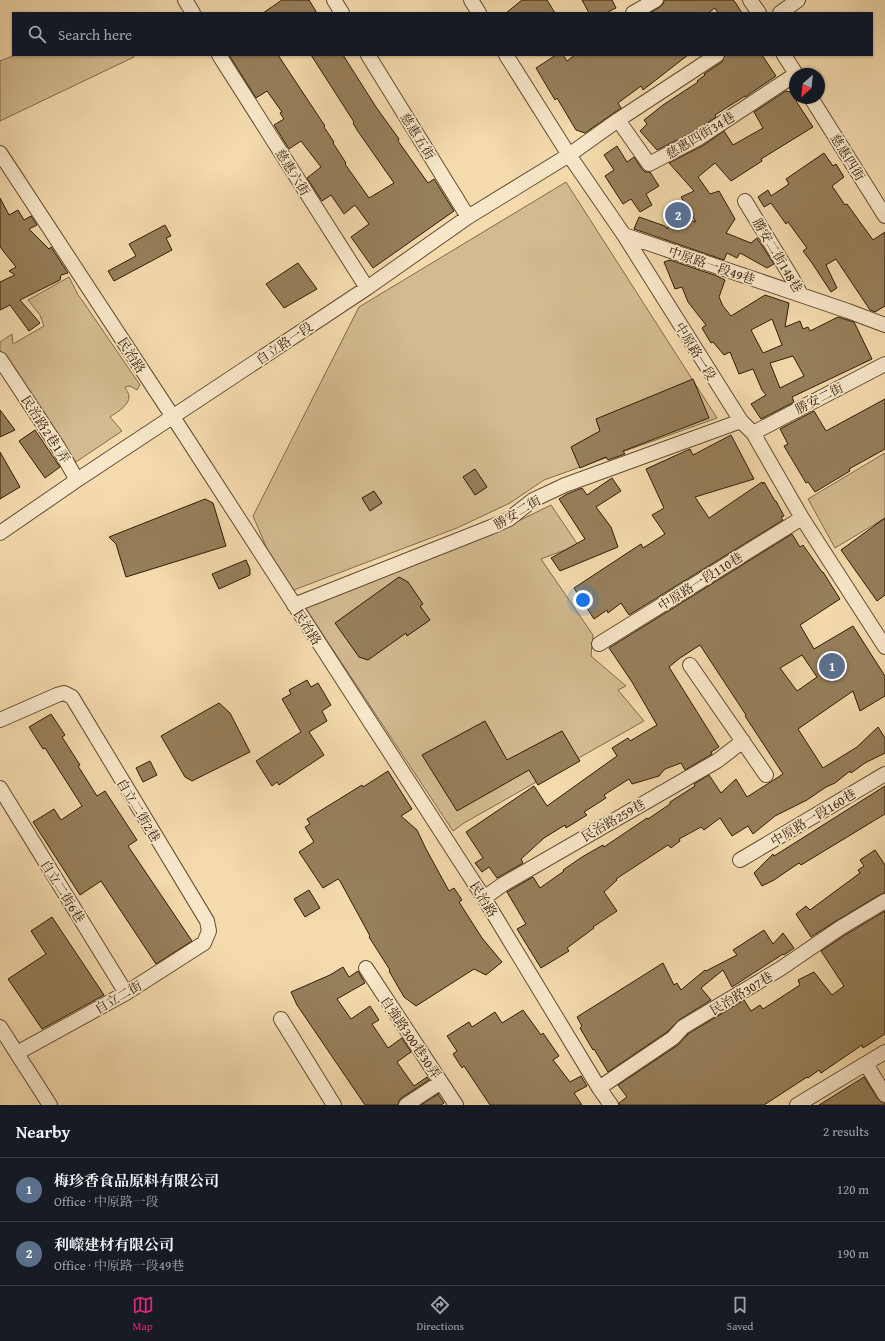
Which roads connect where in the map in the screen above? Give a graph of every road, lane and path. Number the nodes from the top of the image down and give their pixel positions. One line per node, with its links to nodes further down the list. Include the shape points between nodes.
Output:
1 (185, 0): 7 (street)
2 (334, 0): 8 (street)
3 (471, 0): 9 (street)
4 (656, 0): 10 (street)
5 (750, 0): 11 (street)
6 (798, 0): 12 (street)
7 (192, 12)
8 (341, 12)
9 (478, 12)
10 (635, 12)
11 (758, 12)
12 (781, 12)
13 (220, 56): 28 (street, 慈惠六街)
14 (369, 56): 26 (street, 慈惠五街)
15 (507, 56): 23 (street, 中原路一段)
16 (715, 56): 21 (street, 自立路一段)
17 (785, 56): 18 (street)
18 (792, 68)
19 (789, 79): 21 (street, 慈惠四街34巷, via 699,138 649,164)
20 (815, 104): 25 (street, 慈惠四街)
21 (618, 120): 23 (street, 自立路一段)
22 (0, 153): 33 (street, 民治路)
23 (569, 155): 26 (street, 自立路一段); 27 (street, 中原路一段)
24 (745, 201): 29 (street, 勝安二街148巷)
25 (885, 216)
26 (468, 217): 28 (street, 自立路一段)
27 (624, 234): 29 (street, 中原路一段49巷); 34 (street, 中原路一段)
28 (366, 288): 33 (street, 自立路一段)
29 (801, 295): 30 (street, 勝安二街148巷)
30 (885, 325)
31 (0, 359): 36 (street, 民治路2巷1弄, via 58,446)
32 (885, 364): 35 (street, 勝安二街)
33 (173, 417): 36 (street, 自立路一段); 39 (street, 民治路)
34 (741, 422): 35 (street, 中原路一段); 39 (street, 勝安二街, via 565,485 534,500 509,519 491,527)
35 (753, 433): 37 (street, 中原路一段)
36 (77, 480): 38 (street, 自立路一段)
37 (802, 518): 40 (street, 中原路一段110巷); 41 (street, 中原路一段)
38 (0, 533)
39 (294, 605): 49 (street, 民治路)
40 (599, 644)
41 (885, 647)
42 (690, 665): 44 (street)
43 (0, 720): 51 (street, 自立二街2巷, via 64,693 72,698 207,921)
44 (743, 741): 46 (street); 49 (street, 民治路259巷, via 717,761 502,885)
45 (885, 774): 48 (street, 中原路一段160巷)
46 (766, 775)
47 (0, 788): 53 (street, 自立二街6巷)
48 (740, 860)
49 (484, 898): 60 (street, 民治路)
50 (885, 901): 60 (street, 民治路307巷, via 684,1028)
51 (209, 930): 53 (street, 自立二街, via 204,943)
52 (366, 968): 59 (street, 自強路300巷30弄)
53 (126, 993): 57 (street, 自立二街)
54 (281, 1019): 63 (street)
55 (0, 1027): 57 (street)
56 (885, 1052): 58 (street)
57 (17, 1053): 62 (street)
58 (866, 1064): 61 (street); 67 (street)
59 (441, 1082): 64 (street); 65 (street, 自強路300巷30弄)
60 (599, 1088): 66 (street, 民治路)
61 (885, 1095)
62 (50, 1105)
63 (334, 1105)
64 (406, 1105)
65 (456, 1105)
66 (611, 1105)
67 (797, 1105)

